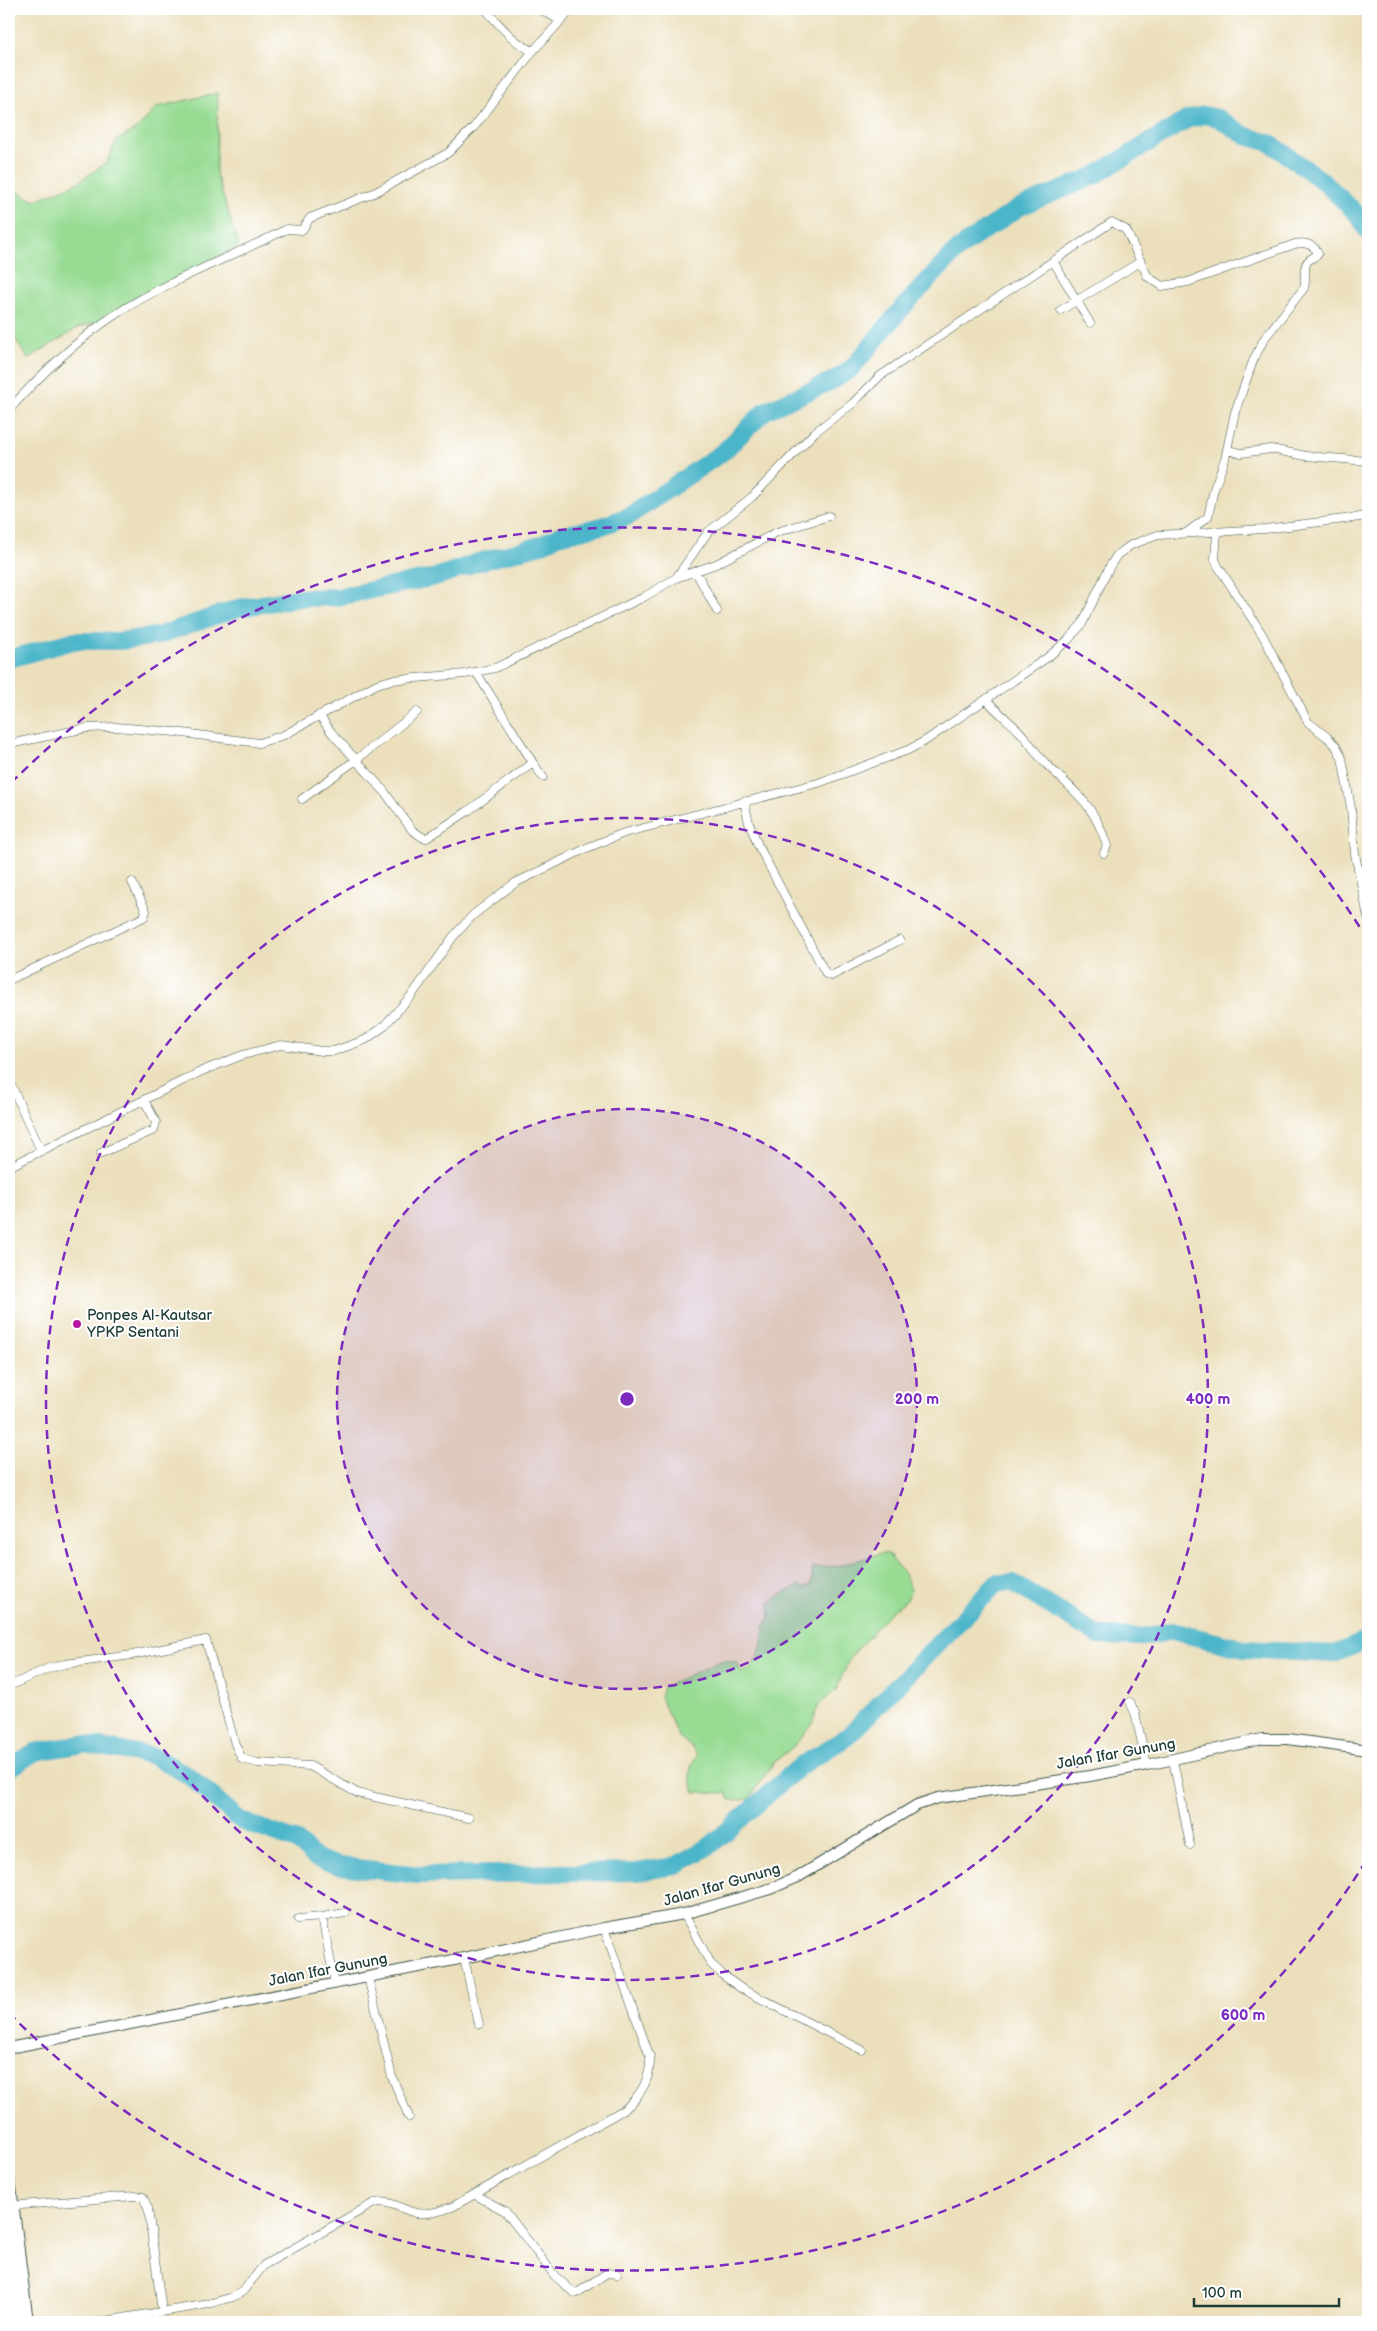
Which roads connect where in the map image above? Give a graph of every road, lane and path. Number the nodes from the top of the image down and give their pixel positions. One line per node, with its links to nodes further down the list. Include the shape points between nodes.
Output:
1 (485, 9): 5 (street, via 510,36 523,47)
2 (540, 9): 4 (street)
3 (572, 9): 4 (street)
4 (562, 22): 5 (street)
5 (533, 50): 11 (street, via 474,127 448,153 374,193 310,218 302,230 287,229 129,306 66,354)
6 (1053, 262): 7 (street, via 1112,222 1126,230); 8 (street); 20 (street, via 880,376 852,404 815,432 752,497 708,532)
7 (1140, 262): 8 (street); 12 (street, via 1148,277 1157,284 1175,285 1295,244 1306,244 1317,250 1318,254 1307,261 1304,288 1264,339 1254,361 1235,412)
8 (1077, 300): 9 (street); 10 (street)
9 (1062, 310)
10 (1090, 323)
11 (9, 410)
12 (1227, 450): 13 (street, via 1241,453 1271,449 1306,456); 16 (street)
13 (1368, 461)
14 (829, 516): 19 (street, via 777,532)
15 (1368, 516): 18 (street)
16 (1208, 517): 17 (street); 18 (street)
17 (1186, 532): 18 (street); 23 (street, via 1158,535 1123,550 1110,566 1082,624 1068,640)
18 (1214, 532): 34 (street, via 1218,566 1262,634 1308,722 1336,746 1342,758 1355,854)
19 (696, 572): 20 (street); 21 (street)
20 (676, 578): 22 (street, via 644,597 512,660)
21 (717, 611)
22 (476, 672): 25 (street, via 391,680 377,684); 28 (street)
23 (986, 698): 31 (street, via 908,750 818,783); 32 (street, via 1076,791 1100,828 1107,846)
24 (417, 712): 27 (street)
25 (319, 715): 26 (street, via 284,735 258,743 116,727 87,728); 27 (street)
26 (9, 744)
27 (356, 760): 28 (street, via 412,830 427,838); 30 (street)
28 (533, 763): 29 (street)
29 (542, 777)
30 (302, 799)
31 (744, 801): 35 (street, via 758,845 826,974 831,976); 38 (street, via 624,832 515,883 473,915 395,1014 382,1028 358,1043 334,1051 281,1046 266,1048 210,1068)
32 (1104, 853)
33 (132, 882): 36 (street, via 146,911 144,917)
34 (1368, 917)
35 (900, 940)
36 (9, 980)
37 (9, 1080): 39 (street)
38 (144, 1100): 39 (street); 40 (street, via 156,1122 154,1130)
39 (41, 1151): 41 (street)
40 (101, 1153)
41 (9, 1167)
42 (9, 1686): 47 (street, via 65,1664 206,1640 242,1759 310,1766 357,1793)
43 (1130, 1702): 46 (street, via 1136,1713)
44 (1368, 1750): 45 (street, Jalan Ifar Gunung, via 1288,1739 1262,1739)
45 (1173, 1760): 46 (street, Jalan Ifar Gunung); 48 (street)
46 (1147, 1765): 50 (street, Jalan Ifar Gunung, via 925,1801 798,1877 770,1889)
47 (469, 1818)
48 (1190, 1845)
49 (345, 1913): 51 (street)
50 (684, 1914): 53 (street, Jalan Ifar Gunung); 59 (street, via 708,1960 724,1976 742,1989)
51 (322, 1917): 52 (street); 56 (street)
52 (298, 1919)
53 (604, 1928): 54 (street, Jalan Ifar Gunung); 62 (street, via 650,2057 646,2083 625,2110)
54 (464, 1958): 55 (street, Jalan Ifar Gunung); 57 (street)
55 (368, 1977): 56 (street, Jalan Ifar Gunung); 60 (street, via 392,2077)
56 (335, 1984): 58 (street, Jalan Ifar Gunung)
57 (478, 2024)
58 (9, 2048)
59 (862, 2050)
60 (409, 2117)
61 (9, 2187): 63 (highway)
62 (475, 2194): 64 (street, via 504,2211 555,2276 573,2292 607,2273); 66 (street, via 452,2207 423,2213 386,2201 374,2202 264,2265 243,2291 233,2297)
63 (10, 2206): 66 (street, via 143,2197 148,2208); 68 (highway)
64 (617, 2274)
65 (9, 2284): 67 (highway)
66 (162, 2311): 69 (street)
67 (14, 2322)
68 (26, 2322)
69 (98, 2322)

